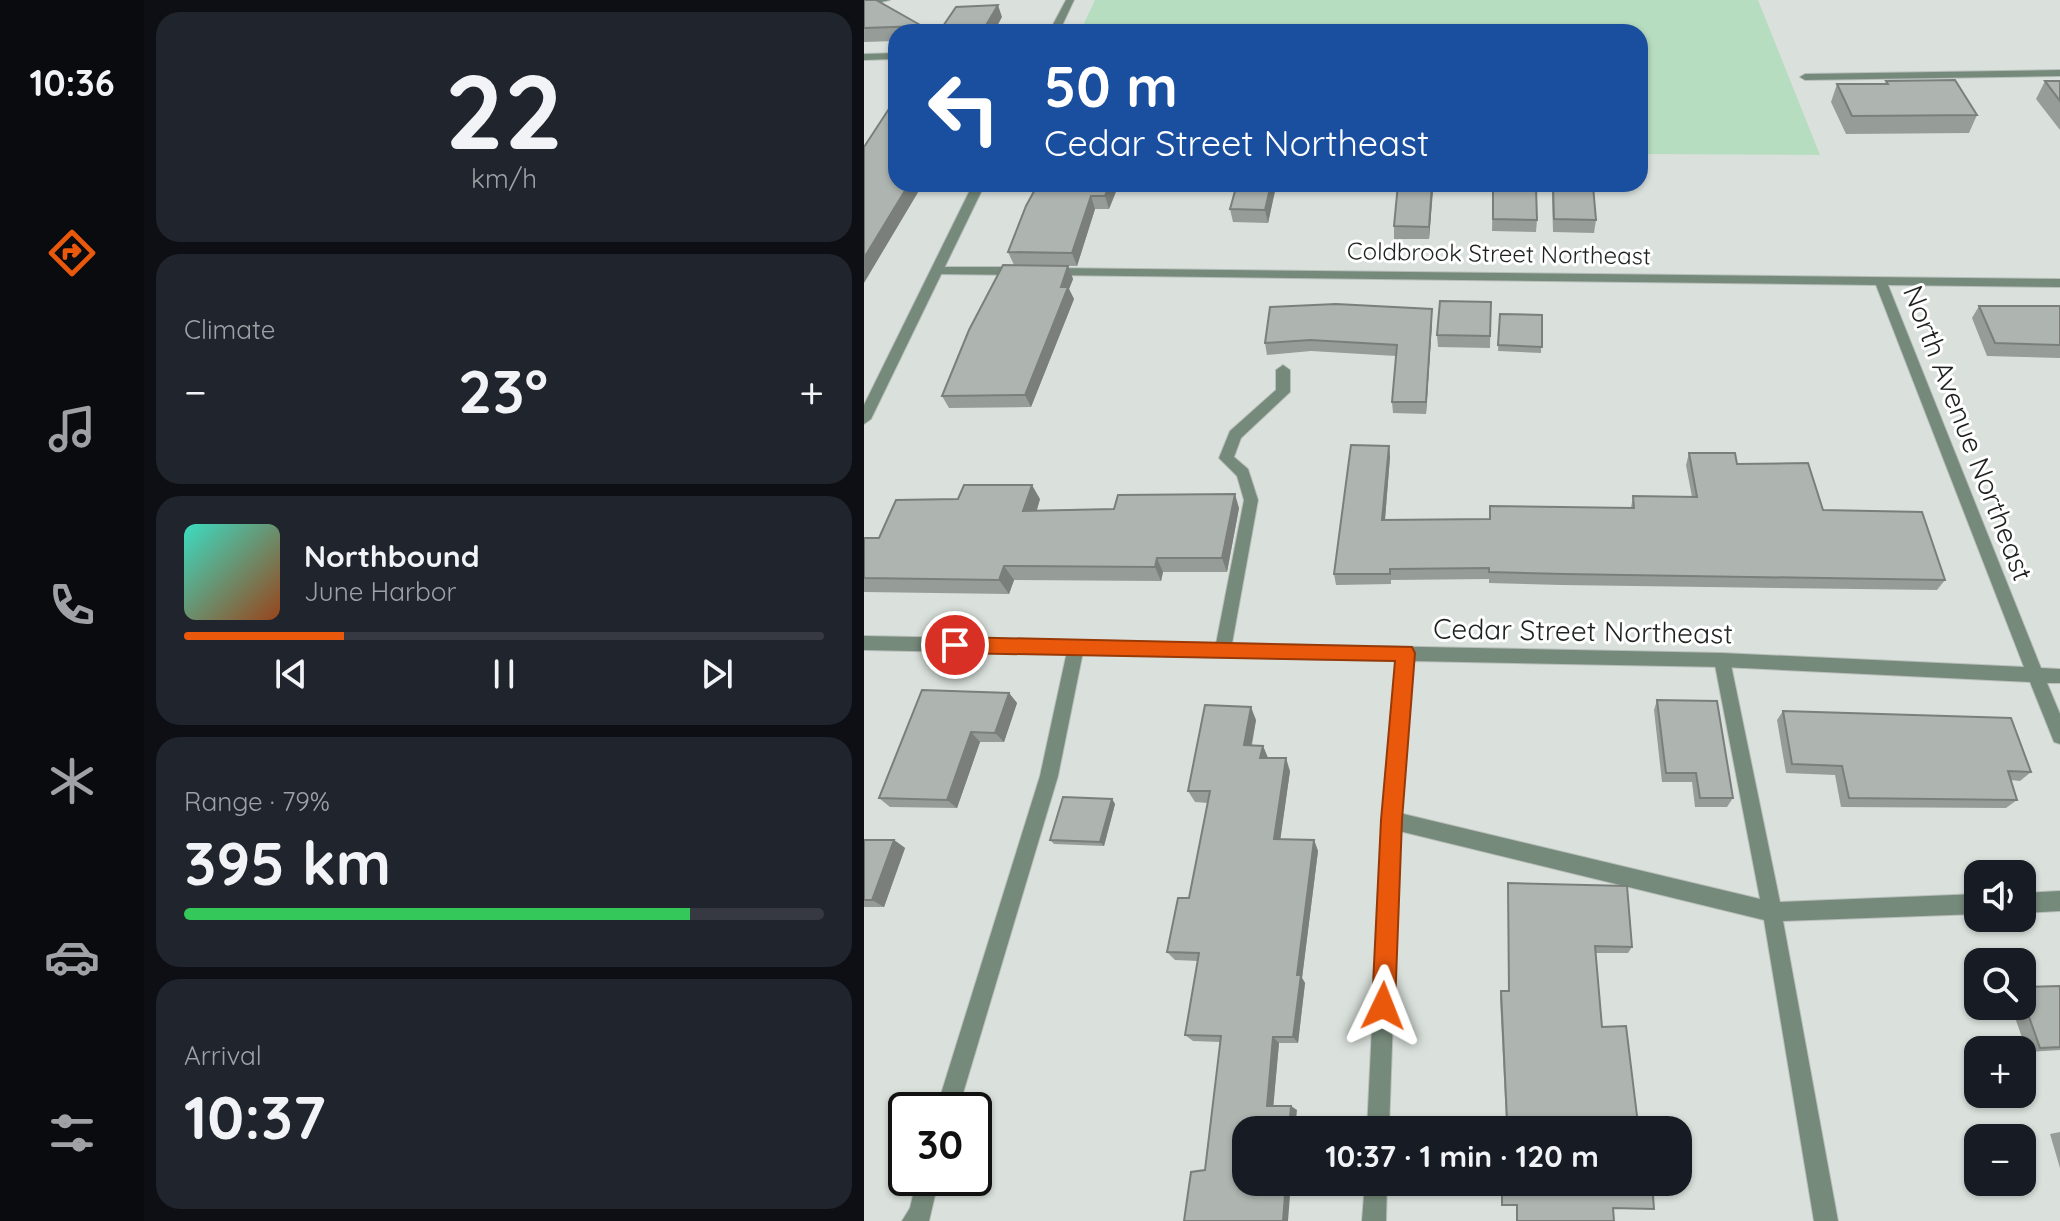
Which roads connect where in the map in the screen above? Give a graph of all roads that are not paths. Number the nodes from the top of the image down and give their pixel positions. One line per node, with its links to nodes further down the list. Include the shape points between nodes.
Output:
1 (886, 0): 3 (street)
2 (1070, 0): 4 (street)
3 (864, 3)
4 (1058, 24)
5 (870, 56): 6 (street)
6 (867, 69)
7 (2060, 73): 8 (street)
8 (1805, 77)
9 (975, 192): 10 (street)
10 (937, 271): 11 (street, Coldbrook Street Northeast); 14 (street)
11 (1881, 283): 12 (street, Coldbrook Street Northeast); 20 (street, North Avenue Northeast)
12 (2060, 283)
13 (1283, 370): 17 (street, via 1283,392 1235,435 1226,458 1243,473 1251,500)
14 (864, 419)
15 (864, 643): 16 (street, Cedar Street Northeast)
16 (1076, 647): 17 (street, Cedar Street Northeast); 28 (street, via 1049,776)
17 (1223, 649): 18 (street, Cedar Street Northeast)
18 (1405, 653): 19 (street, Cedar Street Northeast); 23 (street)
19 (1722, 660): 20 (street, Cedar Street Northeast); 27 (street)
20 (2034, 674): 21 (street, Cedar Street Northeast); 22 (street, North Avenue Northeast)
21 (2060, 676)
22 (2060, 736)
23 (1391, 820): 27 (street); 29 (street)
24 (2060, 901): 25 (street)
25 (2036, 902)
26 (1964, 905): 27 (street)
27 (1772, 912): 34 (street)
28 (952, 1092)
29 (1379, 1116)
30 (924, 1196): 32 (street)
31 (1375, 1196): 33 (street)
32 (914, 1221)
33 (1374, 1221)
34 (1826, 1221)

